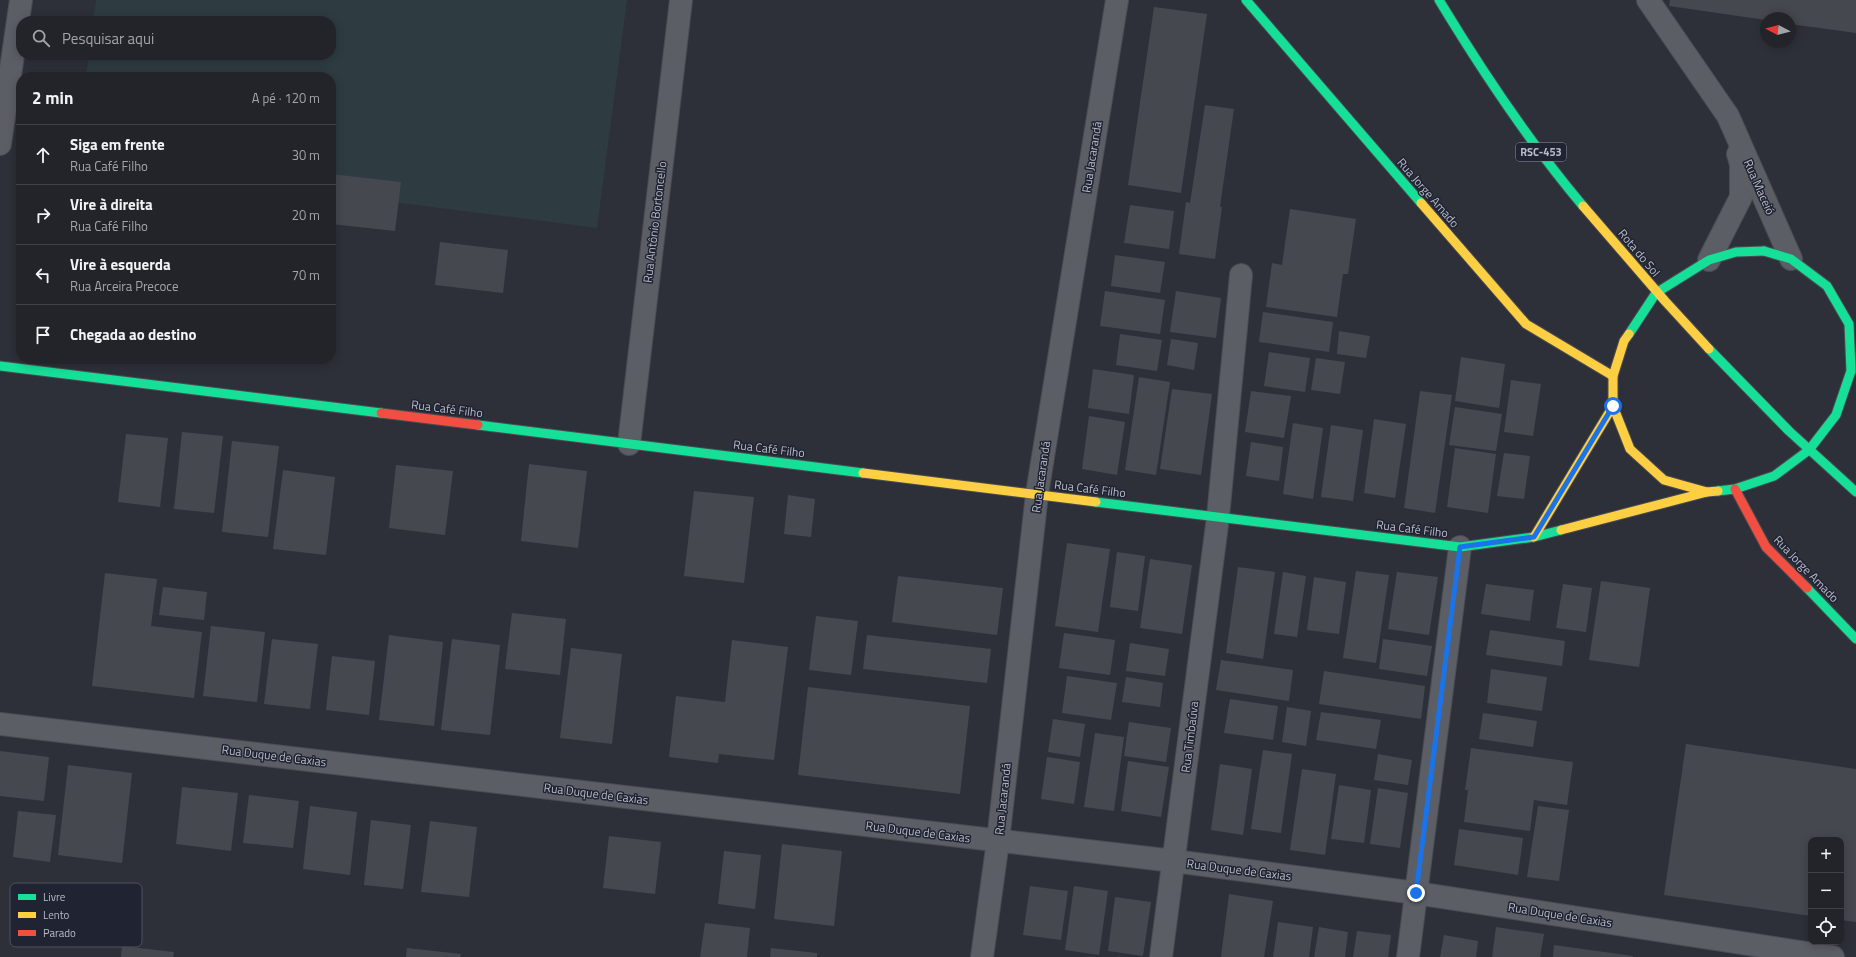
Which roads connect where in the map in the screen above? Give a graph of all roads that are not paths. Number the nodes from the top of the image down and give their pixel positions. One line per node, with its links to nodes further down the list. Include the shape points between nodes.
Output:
1 (21, 0): 7 (street)
2 (681, 0): 19 (street, Rua Antônio Bortoncello)
3 (1117, 0): 24 (street, Rua Jacarandá)
4 (1246, 0): 17 (main road, Rua Jorge Amado, via 1526,324)
5 (1439, 0): 14 (main road, Rota do Sol / RSC-453, via 1459,34 1550,166)
6 (1648, 0): 9 (street, Rua Maceió)
7 (19, 16)
8 (16, 34): 10 (street)
9 (1728, 116): 11 (street, Rua Maceió); 12 (street, Rua Maceió, via 1741,164 1741,198)
10 (0, 144)
11 (1791, 259): 12 (main road, via 1764,251 1736,252); 15 (main road, via 1827,286)
12 (1709, 260): 14 (main road)
13 (1241, 275): 25 (street, Rua Timbaúva)
14 (1656, 293): 17 (main road, via 1624,341); 20 (main road, Rota do Sol / RSC-453, via 1727,370)
15 (1852, 326): 20 (main road, via 1851,371 1836,414)
16 (0, 366): 19 (main road, Rua Café Filho)
17 (1613, 376): 18 (main road)
18 (1613, 406): 22 (main road, via 1630,449 1664,480); 26 (main road)
19 (629, 444): 24 (main road, Rua Café Filho)
20 (1809, 450): 21 (main road, via 1774,476); 23 (main road, Rota do Sol / RSC-453)
21 (1735, 489): 22 (main road); 28 (main road, Rua Jorge Amado, via 1766,547)
22 (1707, 492): 26 (main road, Rua Café Filho)
23 (1856, 492)
24 (1037, 494): 25 (main road, Rua Café Filho); 30 (street, Rua Jacarandá)
25 (1218, 517): 27 (main road, Rua Café Filho); 31 (street, Rua Timbaúva)
26 (1534, 537): 27 (main road, Rua Café Filho)
27 (1460, 547): 32 (street)
28 (1856, 639)
29 (0, 724): 30 (street, Rua Duque de Caxias)
30 (998, 841): 31 (street, Rua Duque de Caxias); 33 (street, Rua Jacarandá)
31 (1174, 861): 32 (street, Rua Duque de Caxias); 34 (street, Rua Timbaúva)
32 (1416, 893): 35 (street); 36 (street, Rua Duque de Caxias)
33 (982, 957)
34 (1161, 957)
35 (1408, 957)
36 (1833, 957)

